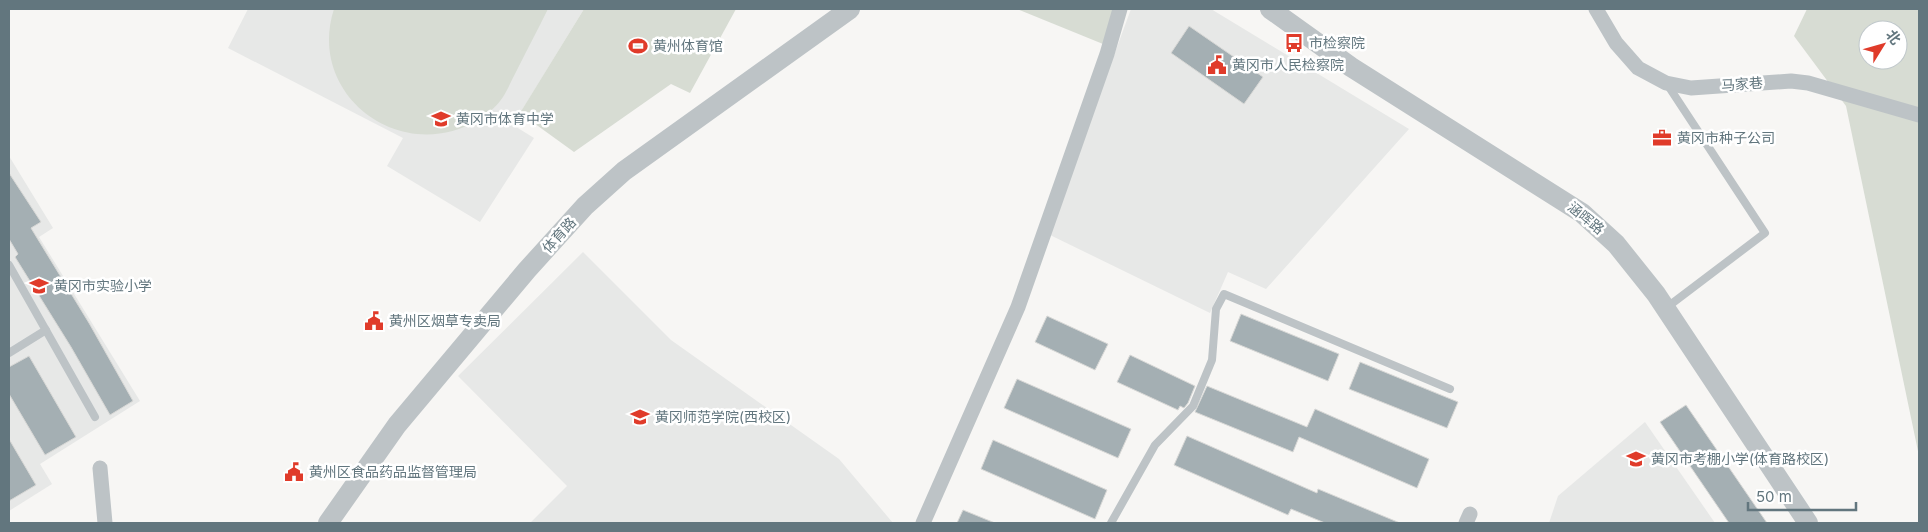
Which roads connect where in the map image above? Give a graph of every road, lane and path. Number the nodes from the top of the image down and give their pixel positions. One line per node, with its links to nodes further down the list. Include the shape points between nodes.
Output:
1 (850, 9): 15 (street, 体育路, via 624,171 585,206 397,425)
2 (1120, 9): 16 (street, via 1018,307)
3 (1270, 9): 8 (street, 涵晖路, via 1351,67 1582,213 1616,244)
4 (1596, 9): 5 (street, 马家巷, via 1616,43 1638,68)
5 (1666, 83): 6 (street, 马家巷, via 1691,88 1790,81 1808,83); 8 (lane, via 1765,233)
6 (1919, 115)
7 (9, 265): 9 (lane)
8 (1666, 308): 18 (street, 涵晖路)
9 (46, 330): 10 (lane); 12 (lane)
10 (9, 352)
11 (1450, 388): 17 (lane, via 1224,294 1216,309 1212,360 1193,406 1156,445)
12 (96, 417)
13 (100, 468): 14 (street)
14 (104, 523)
15 (328, 523)
16 (923, 523)
17 (1111, 523)
18 (1808, 523)

